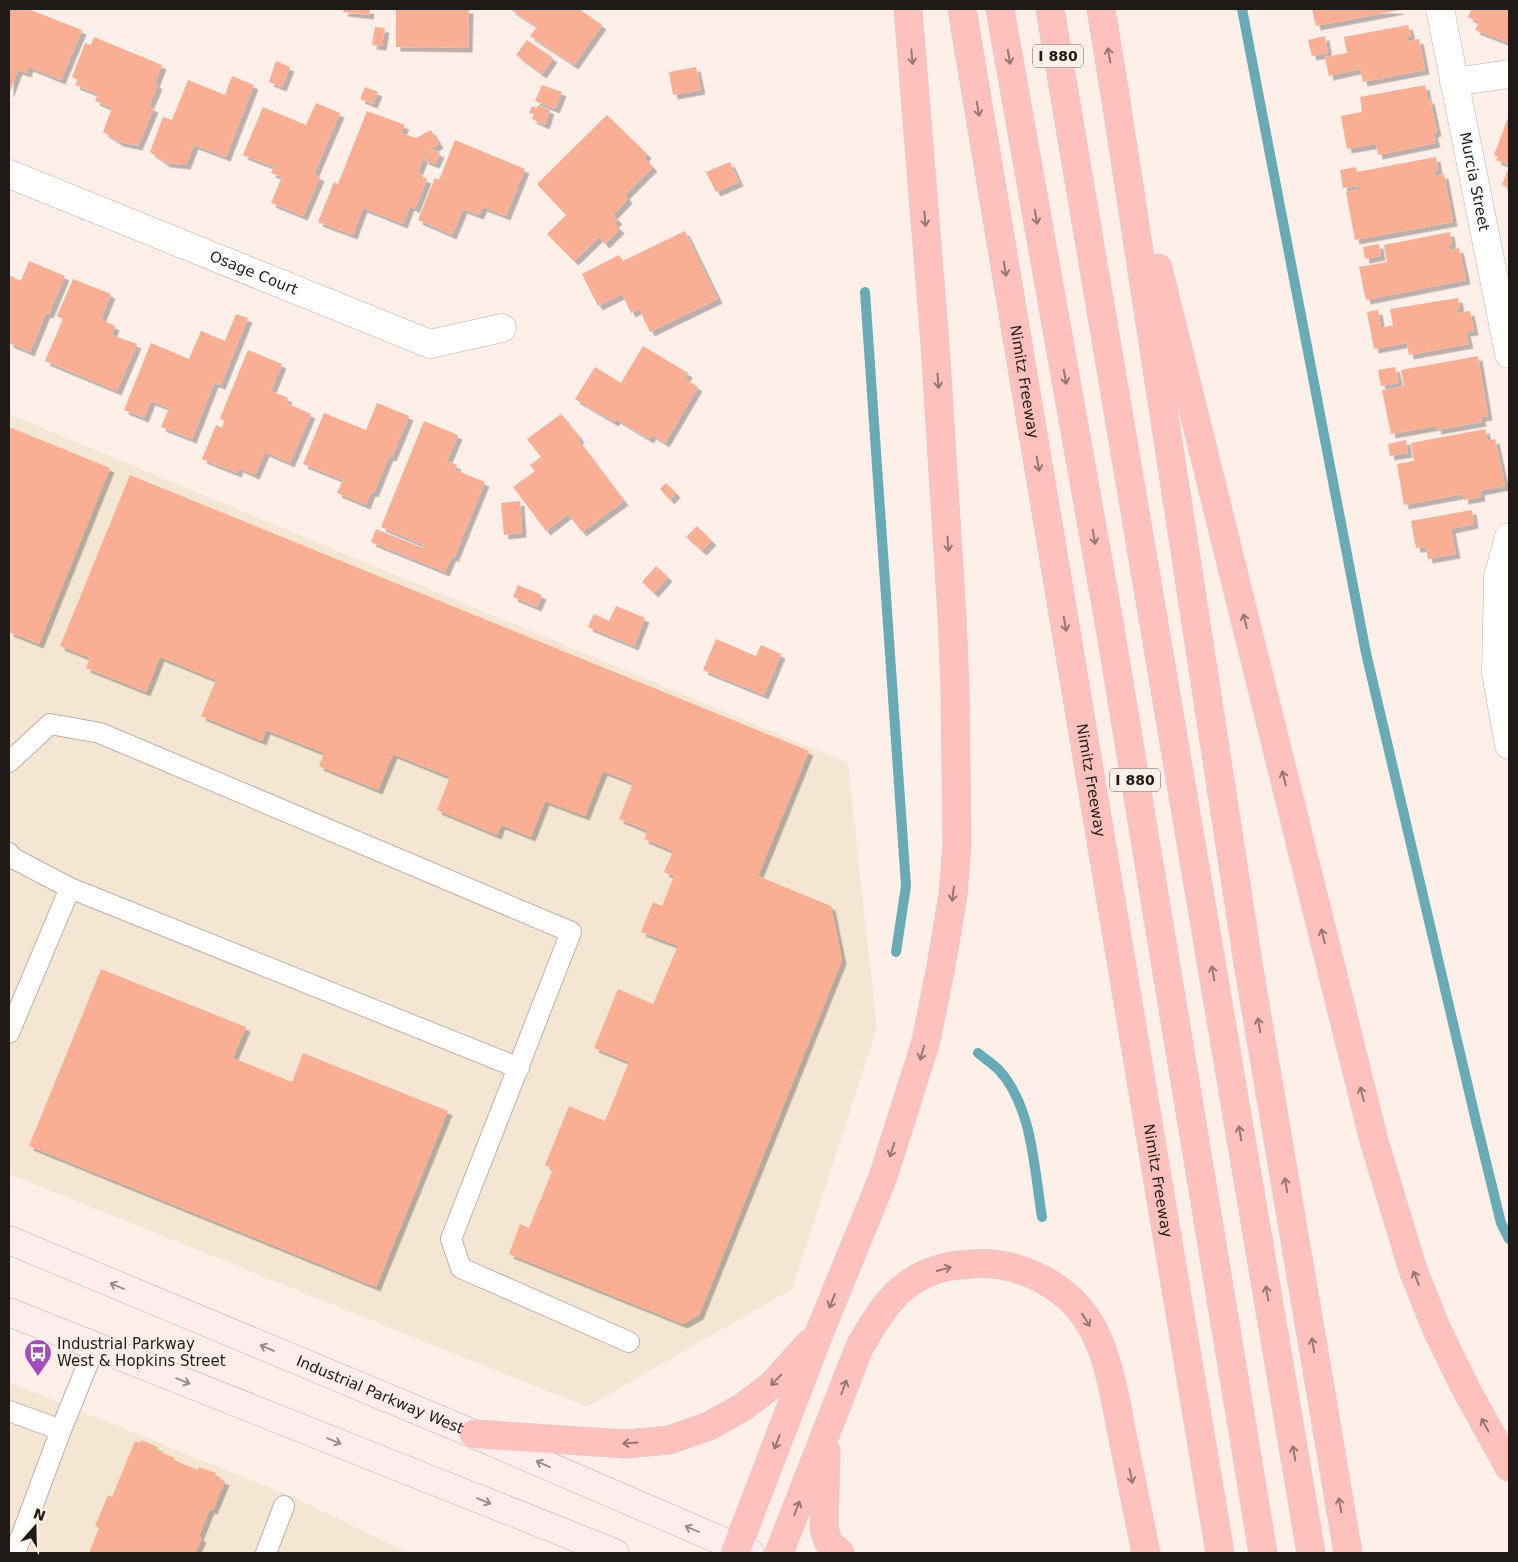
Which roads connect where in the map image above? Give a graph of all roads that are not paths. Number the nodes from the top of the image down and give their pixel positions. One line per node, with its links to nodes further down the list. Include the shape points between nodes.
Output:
1 (908, 9): 22 (highway, one-way to 22, via 951,596 957,845 942,966 926,1041 883,1177)
2 (962, 9): 38 (highway, Nimitz Freeway / I 880, one-way to 38)
3 (1000, 9): 39 (highway, I 880, one-way to 39, via 1108,618)
4 (1050, 9): 40 (highway, I 880, one-way to 4)
5 (1101, 9): 9 (highway, one-way to 5)
6 (1440, 9): 8 (street, Murcia Street)
7 (1509, 74): 8 (street)
8 (1454, 82): 12 (street, Murcia Street)
9 (1116, 101): 29 (highway, one-way to 9, via 1437,1330 1413,1270 1374,1141); 41 (highway, one-way to 9, via 1248,963)
10 (9, 174): 11 (street, Osage Court, via 430,344)
11 (502, 328)
12 (1509, 354)
13 (1509, 537): 14 (street, via 1498,577 1496,673)
14 (1509, 745)
15 (9, 762): 19 (lane, via 50,724 100,733 571,932)
16 (9, 852): 17 (lane, via 10,856)
17 (70, 888): 18 (lane); 19 (lane)
18 (9, 1033)
19 (519, 1068): 23 (lane, via 451,1239 461,1268)
20 (9, 1240): 28 (main road, Industrial Parkway West, one-way to 20)
21 (9, 1312): 24 (main road)
22 (820, 1331): 28 (highway, one-way to 28, via 773,1384 743,1407 709,1426 669,1440 626,1444); 31 (highway, one-way to 31)
23 (629, 1342)
24 (95, 1346): 26 (lane); 34 (main road, one-way to 34)
25 (9, 1411): 26 (lane)
26 (61, 1430): 32 (lane)
27 (826, 1432): 35 (highway, one-way to 27); 36 (highway, via 824,1529 829,1543); 37 (highway, one-way to 37, via 860,1346 877,1316 896,1293 917,1278 946,1267 979,1264 1011,1268 1042,1279 1068,1297 1087,1320 1100,1346 1114,1397)
28 (474, 1434): 31 (main road, Industrial Parkway West, one-way to 28)
29 (1509, 1467)
30 (284, 1506): 33 (lane)
31 (741, 1551)
32 (15, 1553)
33 (266, 1553)
34 (615, 1553)
35 (779, 1553)
36 (840, 1553)
37 (1146, 1553)
38 (1220, 1553)
39 (1263, 1553)
40 (1311, 1553)
41 (1348, 1553)

